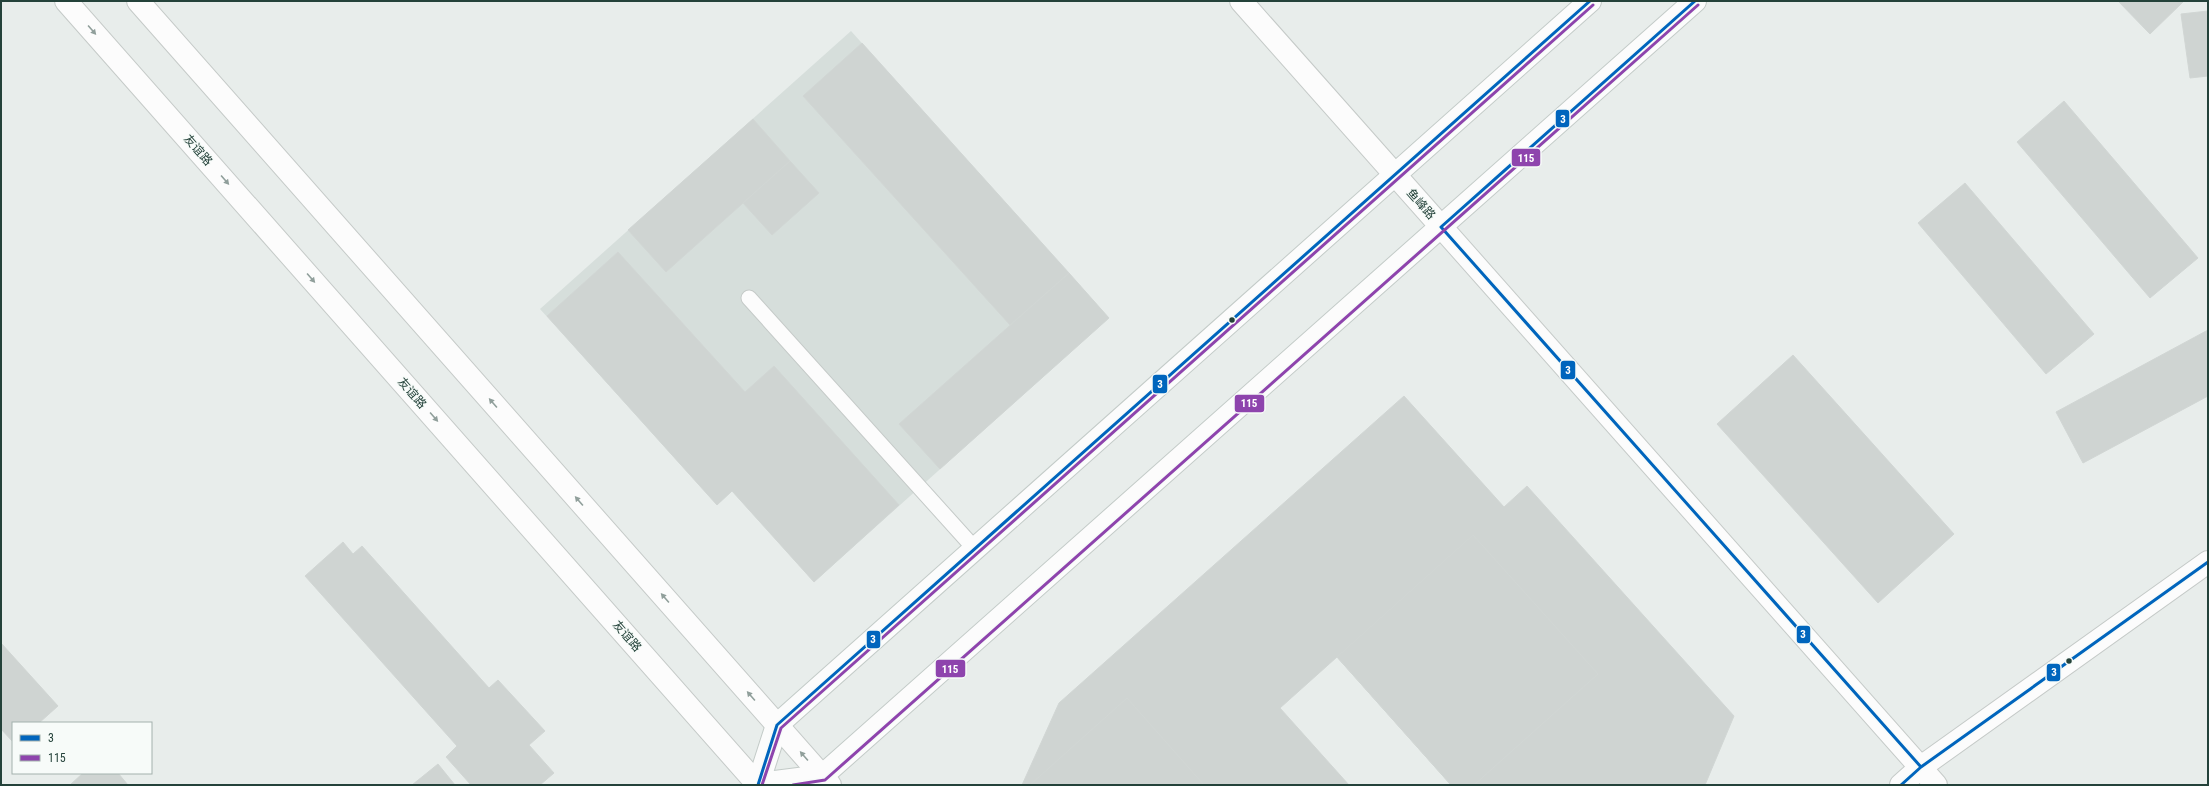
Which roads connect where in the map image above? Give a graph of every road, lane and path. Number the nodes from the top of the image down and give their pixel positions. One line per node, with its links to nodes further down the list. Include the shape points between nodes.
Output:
1 (66, 1): 14 (street, 友谊路, one-way to 14)
2 (138, 1): 11 (street, one-way to 2)
3 (1241, 1): 6 (street, 鱼峰路)
4 (1590, 1): 6 (street)
5 (1695, 1): 7 (street)
6 (1395, 174): 7 (street, 鱼峰路); 9 (street)
7 (1441, 227): 12 (street, 鱼峰路); 13 (street)
8 (749, 298): 9 (lane)
9 (975, 549): 11 (street)
10 (2208, 562): 12 (street)
11 (777, 725): 13 (street, one-way to 11); 14 (street)
12 (1921, 767): 15 (street); 16 (street, 鱼峰路)
13 (826, 781): 14 (street)
14 (758, 785)
15 (1901, 785)
16 (1936, 785)

